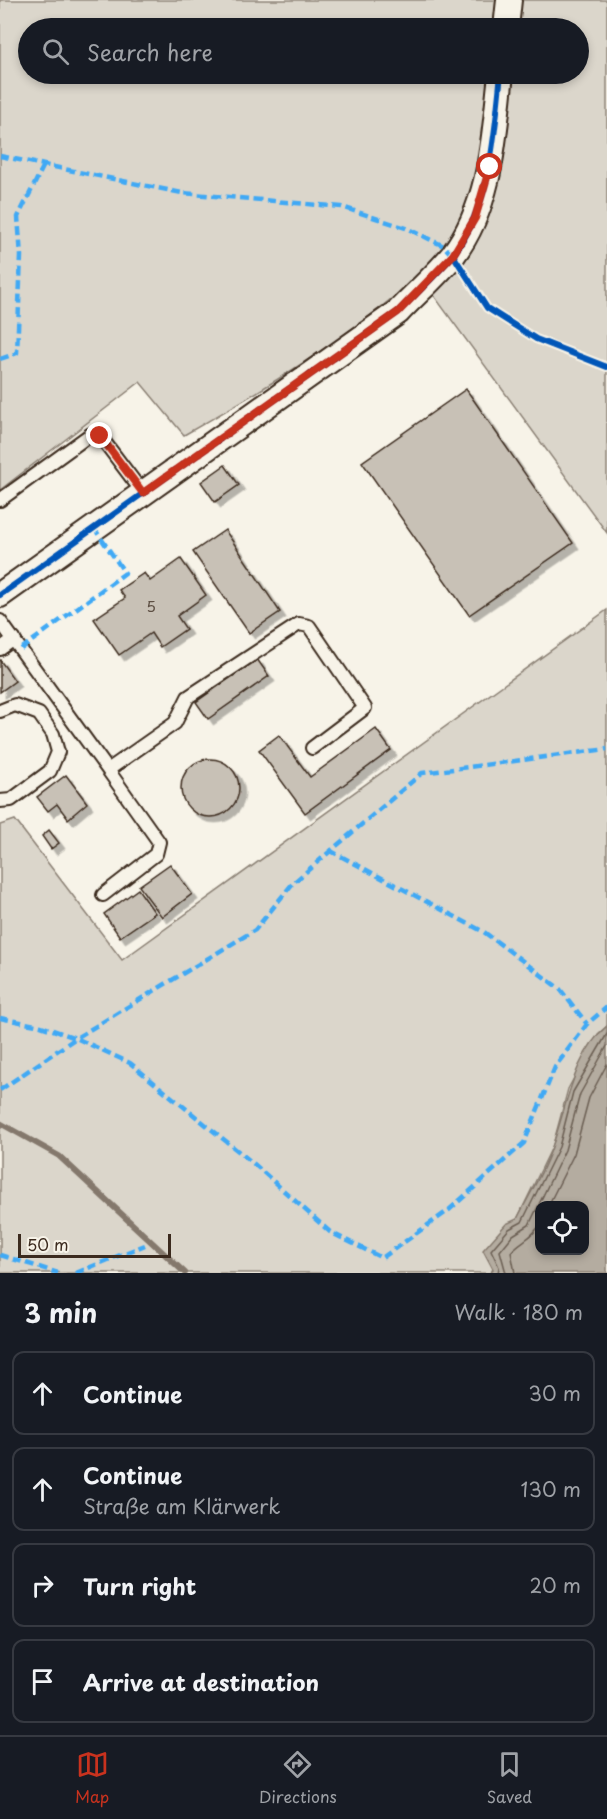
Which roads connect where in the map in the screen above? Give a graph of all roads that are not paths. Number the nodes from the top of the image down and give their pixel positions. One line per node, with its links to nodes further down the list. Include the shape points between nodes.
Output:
1 (509, 0): 2 (street)
2 (507, 18)
3 (500, 84): 4 (street, via 490,167 475,218 453,255 398,312)
4 (143, 493): 5 (lane, via 100,436 91,434); 6 (street)
5 (0, 500)
6 (0, 595)
7 (0, 621): 8 (lane)
8 (14, 639): 9 (lane); 12 (lane)
9 (0, 649)
10 (0, 711): 13 (lane, via 15,705 39,714 54,734 58,752 50,771 11,800)
11 (312, 748): 12 (lane, via 366,708 309,626 298,624 188,697 175,723)
12 (108, 770): 14 (lane, via 159,842 156,854)
13 (0, 801)
14 (103, 895)

